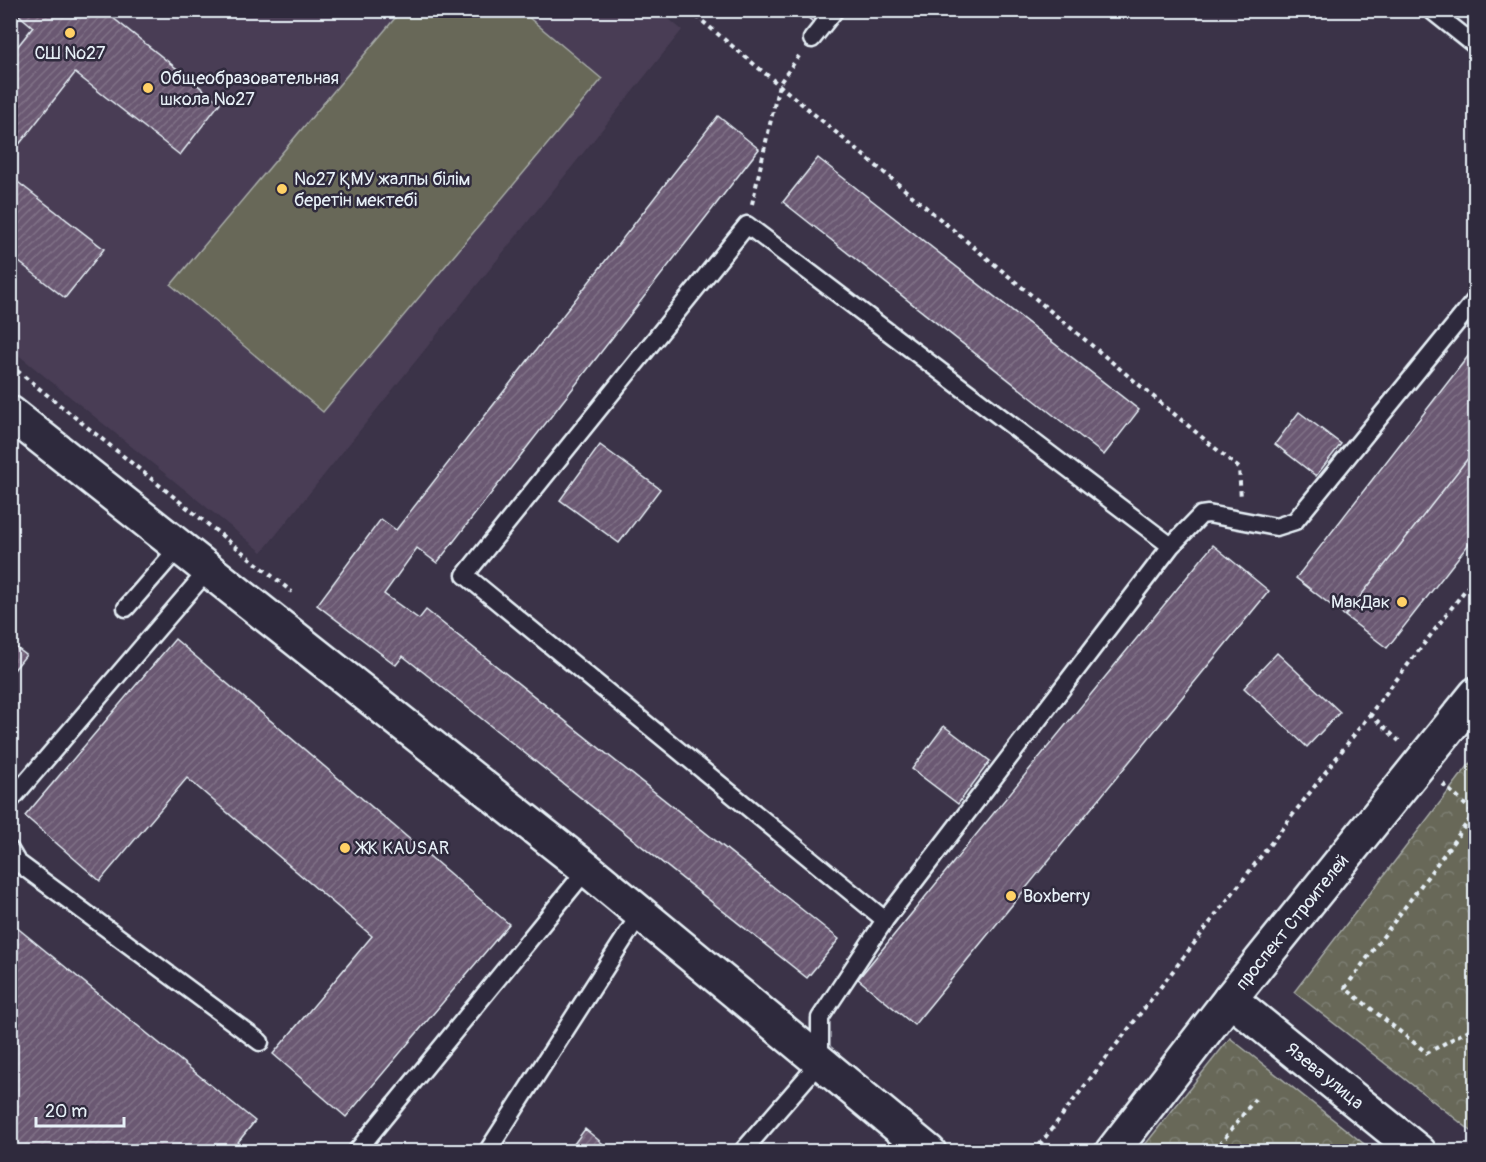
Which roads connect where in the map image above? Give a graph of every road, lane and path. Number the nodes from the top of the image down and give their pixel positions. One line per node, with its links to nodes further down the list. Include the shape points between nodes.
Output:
1 (689, 10): 6 (path)
2 (835, 10): 4 (lane)
3 (1431, 10): 5 (lane)
4 (812, 39): 6 (path)
5 (1476, 46)
6 (779, 84): 7 (path); 10 (path, via 1239,468)
7 (747, 225): 11 (lane); 22 (lane, via 465,575)
8 (1476, 299): 10 (lane, via 1296,521 1276,527)
9 (10, 413): 12 (street)
10 (1242, 520): 11 (lane, via 1219,514 1201,515)
11 (1171, 546): 22 (lane)
12 (179, 547): 13 (street); 15 (lane)
13 (208, 570): 17 (lane); 20 (street)
14 (1476, 576): 32 (path)
15 (126, 608)
16 (1476, 694): 23 (street, проспект Строителей)
17 (10, 801)
18 (1476, 811): 24 (path, via 1345,988 1427,1053)
19 (10, 850): 25 (lane, via 17,862)
20 (588, 869): 21 (street); 28 (lane)
21 (640, 914): 26 (street); 29 (lane)
22 (885, 920): 26 (lane, via 820,1018)
23 (1230, 999): 33 (street, проспект Строителей); 35 (street, Язева улица)
24 (1476, 1026)
25 (260, 1042)
26 (820, 1062): 30 (lane); 31 (street)
27 (1256, 1099): 34 (path)
28 (356, 1152)
29 (486, 1152)
30 (742, 1152)
31 (929, 1152)
32 (1034, 1152)
33 (1112, 1152)
34 (1214, 1152)
35 (1419, 1152)

